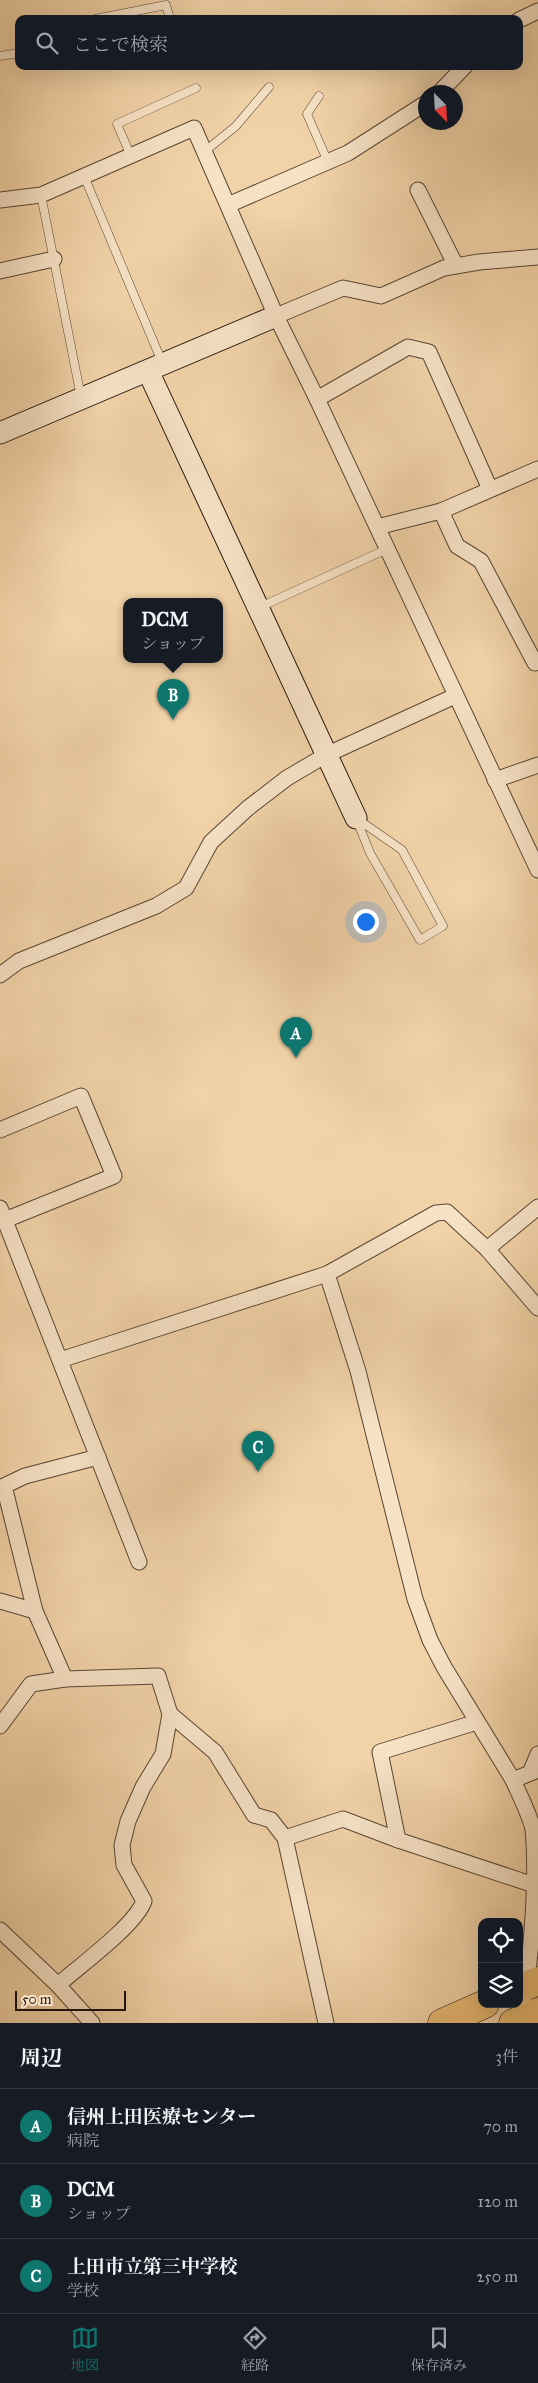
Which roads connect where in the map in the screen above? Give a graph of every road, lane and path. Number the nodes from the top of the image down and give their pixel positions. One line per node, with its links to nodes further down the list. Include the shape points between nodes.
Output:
1 (538, 11): 4 (street)
2 (115, 15): 3 (lane, via 166,5)
3 (169, 15)
4 (523, 18)
5 (15, 54): 6 (lane)
6 (0, 56)
7 (461, 70): 8 (street)
8 (447, 85)
9 (269, 87): 13 (lane, via 236,126)
10 (196, 88): 14 (lane, via 117,124)
11 (319, 96): 15 (lane, via 307,114)
12 (418, 108): 15 (street, via 348,153)
13 (204, 152): 14 (street, via 194,128); 20 (street)
14 (131, 156): 16 (street)
15 (328, 162): 20 (street)
16 (84, 176): 18 (street); 26 (lane)
17 (418, 190): 23 (street)
18 (41, 194): 19 (street); 22 (lane)
19 (0, 200)
20 (228, 205): 25 (street)
21 (538, 257): 23 (street)
22 (54, 259): 24 (street); 27 (lane)
23 (456, 266): 25 (street, via 444,268 381,296 342,288)
24 (0, 271)
25 (276, 316): 26 (street); 28 (street)
26 (155, 367): 27 (street); 35 (street)
27 (82, 399): 29 (street)
28 (317, 399): 31 (street, via 408,347 429,352); 33 (street)
29 (0, 433)
30 (538, 469): 31 (street)
31 (490, 489): 32 (street)
32 (441, 511): 33 (street); 36 (street, via 457,546 481,561 535,662)
33 (377, 527): 34 (street)
34 (387, 549): 35 (lane); 37 (street)
35 (258, 608): 38 (street)
36 (538, 661)
37 (455, 696): 38 (street); 40 (street)
38 (326, 755): 41 (street); 43 (street, via 264,796 211,842 186,888 156,906 19,961)
39 (538, 765): 40 (street)
40 (495, 780): 42 (street)
41 (356, 818): 41 (lane, via 402,850 443,926 420,940 370,853)
42 (538, 870)
43 (0, 975)
44 (0, 1130): 46 (street, via 82,1096 114,1176)
45 (538, 1207): 47 (street)
46 (2, 1214): 50 (street)
47 (487, 1249): 48 (street, via 447,1212 436,1213); 49 (street)
48 (327, 1274): 50 (street); 57 (street, via 358,1371 415,1599 430,1640)
49 (538, 1308)
50 (60, 1360): 51 (street)
51 (98, 1457): 52 (street); 54 (street, via 25,1476 4,1486)
52 (139, 1562)
53 (0, 1601): 54 (street)
54 (35, 1612): 55 (street)
55 (65, 1679): 56 (street, via 158,1676); 58 (street, via 30,1684)
56 (170, 1714): 62 (street, via 215,1752 254,1814 271,1820); 66 (street, via 163,1754 142,1787 122,1845 124,1865 144,1901 142,1907 128,1924)
57 (477, 1722): 61 (street); 63 (street, via 380,1752)
58 (0, 1726)
59 (538, 1754): 60 (street)
60 (534, 1771): 61 (street)
61 (513, 1780): 64 (street, via 533,1828 538,1859)
62 (285, 1838): 63 (street, via 343,1819); 71 (street)
63 (398, 1840): 64 (street)
64 (537, 1886): 67 (street)
65 (0, 1930): 66 (street)
66 (58, 1985): 70 (street)
67 (528, 1985): 69 (street)
68 (478, 2007): 72 (highway)
69 (522, 2019)
70 (92, 2023)
71 (326, 2023)
72 (442, 2023)

